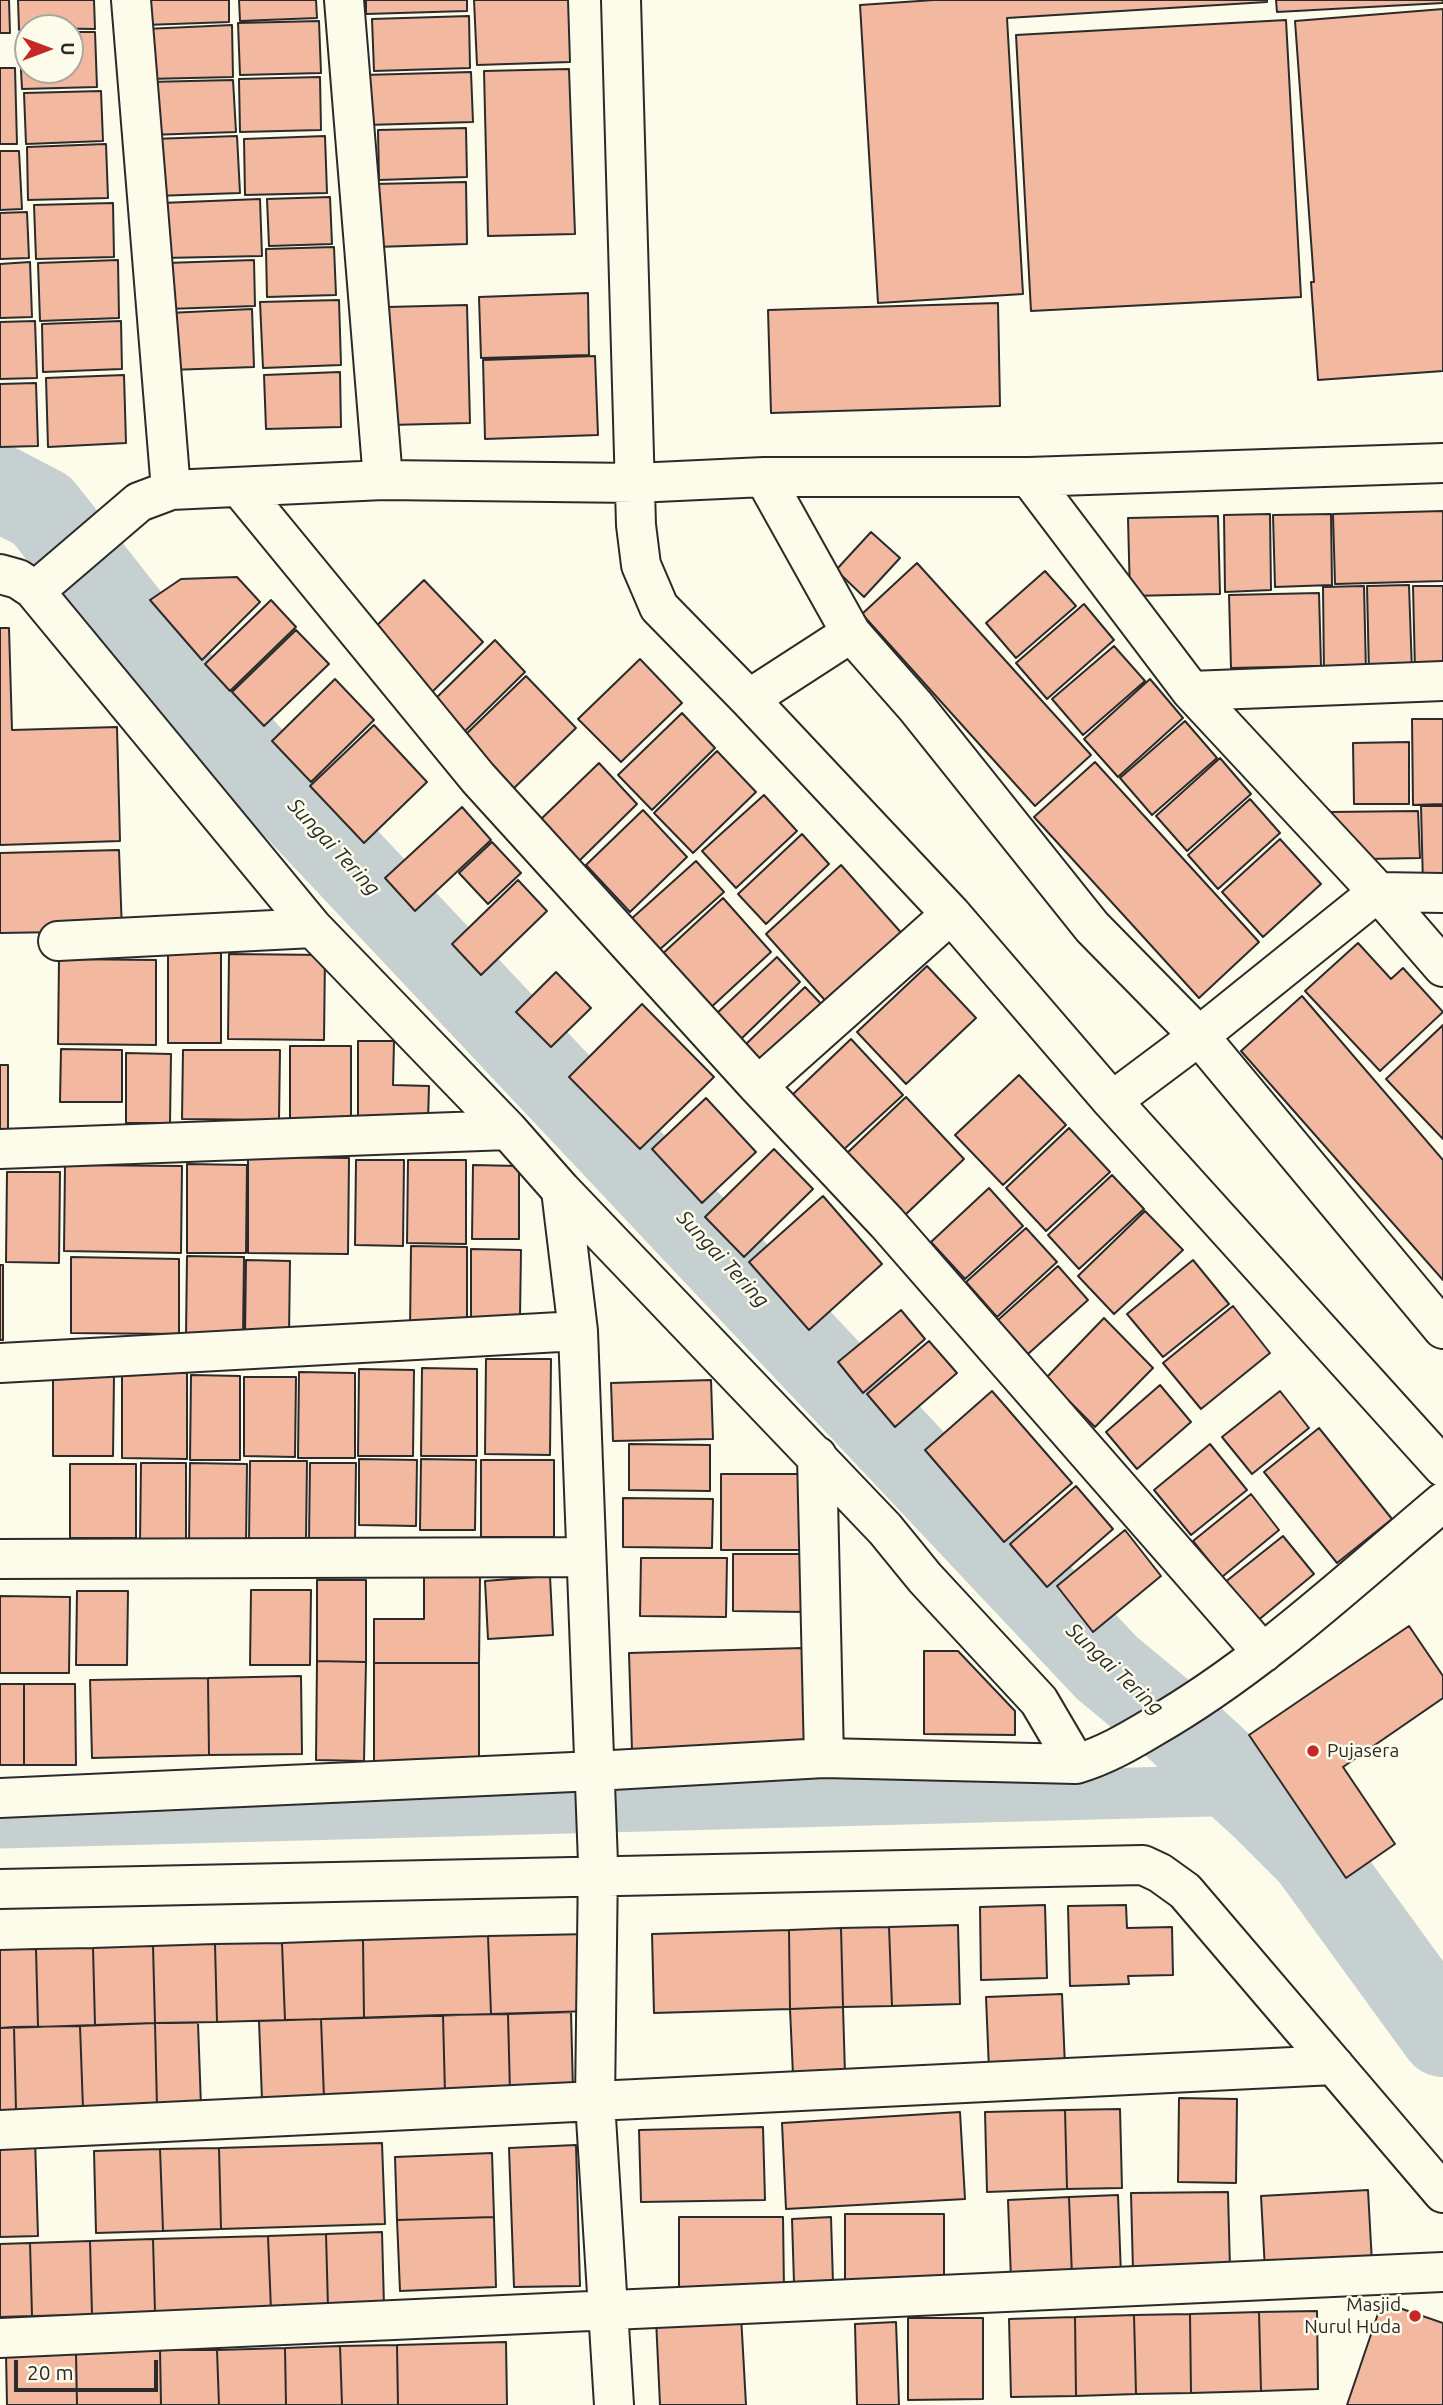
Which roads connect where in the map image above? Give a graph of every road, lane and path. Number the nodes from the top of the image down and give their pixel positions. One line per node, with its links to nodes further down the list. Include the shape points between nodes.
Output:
1 (131, 0): 10 (street)
2 (344, 0): 7 (street)
3 (621, 0): 8 (street)
4 (1443, 463): 6 (street)
5 (764, 477): 6 (street); 8 (street); 12 (street)
6 (1029, 477): 14 (street)
7 (383, 480): 8 (street); 9 (street)
8 (635, 483): 15 (street, via 638,545 659,607)
9 (240, 488): 10 (street); 23 (street, via 478,778)
10 (155, 496): 11 (street)
11 (25, 583): 19 (street)
12 (851, 633): 15 (street); 22 (street, via 916,707 1091,927)
13 (1443, 681): 14 (street)
14 (1191, 691): 16 (street)
15 (749, 699): 18 (street)
16 (1378, 892): 17 (street); 21 (street); 22 (street)
17 (1443, 893)
18 (951, 914): 23 (street); 24 (street)
19 (313, 928): 20 (street); 25 (street)
20 (58, 941)
21 (1443, 967)
22 (1199, 1036): 24 (street); 28 (street)
23 (758, 1086): 36 (street, via 887,1223)
24 (1112, 1101): 32 (street)
25 (508, 1130): 26 (street); 27 (street)
26 (0, 1149)
27 (561, 1190): 29 (street); 31 (street)
28 (1443, 1329)
29 (578, 1331): 30 (street); 34 (street)
30 (0, 1363)
31 (817, 1455): 37 (street); 38 (street)
32 (1440, 1457)
33 (1443, 1502): 36 (street)
34 (586, 1557): 35 (street); 39 (street)
35 (0, 1559)
36 (1263, 1653): 38 (street, via 1181,1711)
37 (824, 1758): 38 (street); 39 (street)
38 (1088, 1761)
39 (596, 1777): 40 (street); 41 (street)
40 (0, 1798)
41 (597, 1869): 42 (street); 43 (street, via 1143,1866 1185,1891); 44 (street)
42 (0, 1889)
43 (1334, 2065): 44 (street); 46 (street)
44 (595, 2102): 45 (street); 48 (street)
45 (0, 2130)
46 (1443, 2193)
47 (1443, 2272): 48 (street)
48 (607, 2310): 49 (street); 50 (street)
49 (0, 2338)
50 (614, 2405)

